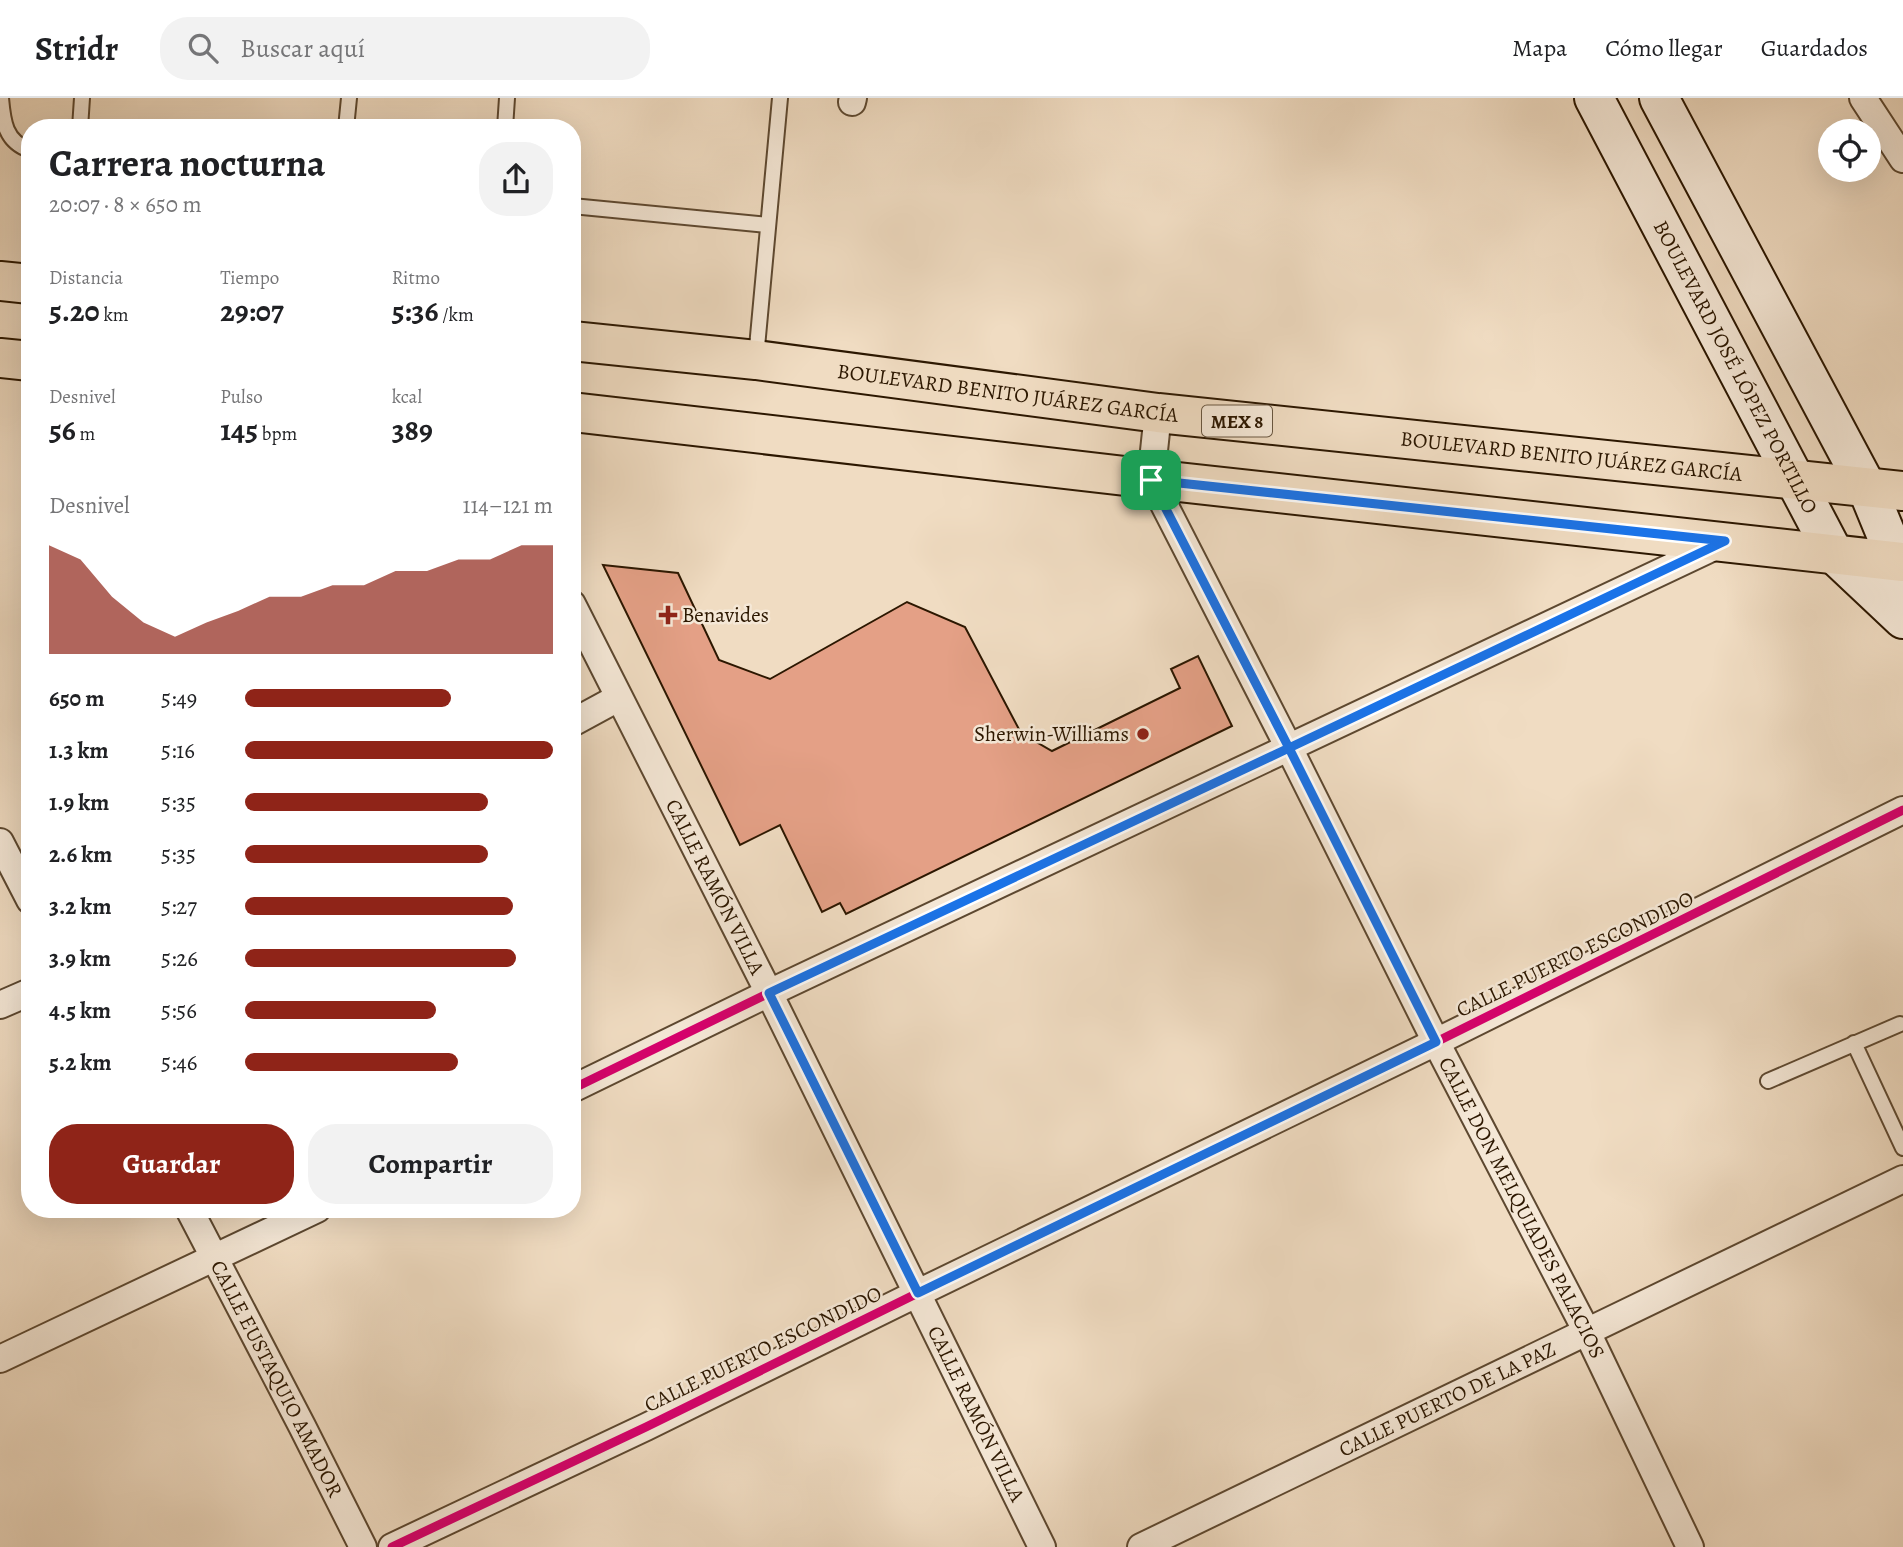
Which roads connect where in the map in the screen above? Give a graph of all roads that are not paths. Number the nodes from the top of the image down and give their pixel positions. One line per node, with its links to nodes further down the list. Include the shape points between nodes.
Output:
1 (1, 98): 12 (lane, via 3,123 10,138)
2 (82, 98): 9 (lane)
3 (349, 98): 10 (lane)
4 (507, 98): 11 (lane)
5 (780, 98): 15 (lane)
6 (1594, 98): 25 (street, BOULEVARD JOSÉ LÓPEZ PORTILLO)
7 (1659, 98): 26 (street)
8 (1863, 98): 13 (street)
9 (81, 119)
10 (347, 119)
11 (506, 119)
12 (21, 146)
13 (1903, 159)
14 (581, 207): 15 (lane)
15 (768, 225): 21 (lane)
16 (0, 281): 17 (main road)
17 (21, 283)
18 (581, 342): 21 (main road, BOULEVARD BENITO JUÁREZ GARCÍA / MEX 8)
19 (0, 358): 20 (main road)
20 (21, 359)
21 (755, 360): 23 (main road, BOULEVARD BENITO JUÁREZ GARCÍA / MEX 8)
22 (581, 413): 24 (main road)
23 (1158, 413): 24 (street); 25 (main road, BOULEVARD BENITO JUÁREZ GARCÍA / MEX 8)
24 (1151, 480): 27 (main road); 34 (street, CALLE DON MELQUIADES PALACIOS)
25 (1797, 480): 26 (main road, BOULEVARD BENITO JUÁREZ GARCÍA / MEX 8); 28 (street, BOULEVARD JOSÉ LÓPEZ PORTILLO)
26 (1885, 489): 29 (street)
27 (1725, 541): 28 (main road); 34 (street)
28 (1834, 554): 29 (main road); 30 (street, BOULEVARD JOSÉ LÓPEZ PORTILLO)
29 (1901, 573)
30 (1903, 619)
31 (581, 622): 32 (street, CALLE RAMÓN VILLA)
32 (618, 698): 33 (street); 38 (street, CALLE RAMÓN VILLA)
33 (581, 718)
34 (1289, 748): 38 (street); 42 (street, CALLE DON MELQUIADES PALACIOS)
35 (1903, 810): 42 (street, CALLE PUERTO ESCONDIDO)
36 (0, 842): 37 (street)
37 (21, 883)
38 (769, 993): 45 (street); 51 (street, CALLE RAMÓN VILLA)
39 (21, 996): 40 (street)
40 (0, 1005)
41 (1900, 1024): 43 (lane)
42 (1436, 1042): 51 (street, CALLE PUERTO ESCONDIDO); 52 (street, CALLE DON MELQUIADES PALACIOS)
43 (1854, 1043): 44 (lane); 46 (lane)
44 (1768, 1081)
45 (581, 1085)
46 (1903, 1148)
47 (1903, 1179): 52 (street, CALLE PUERTO DE LA PAZ)
48 (194, 1218): 50 (street, CALLE EUSTAQUIO AMADOR)
49 (298, 1218): 50 (street)
50 (214, 1257): 53 (street); 54 (street, CALLE EUSTAQUIO AMADOR)
51 (918, 1293): 55 (street, CALLE PUERTO ESCONDIDO); 56 (street, CALLE RAMÓN VILLA)
52 (1587, 1332): 57 (street, CALLE PUERTO DE LA PAZ); 58 (street, CALLE DON MELQUIADES PALACIOS)
53 (0, 1359)
54 (363, 1547)
55 (392, 1547)
56 (1042, 1547)
57 (1141, 1547)
58 (1690, 1547)

